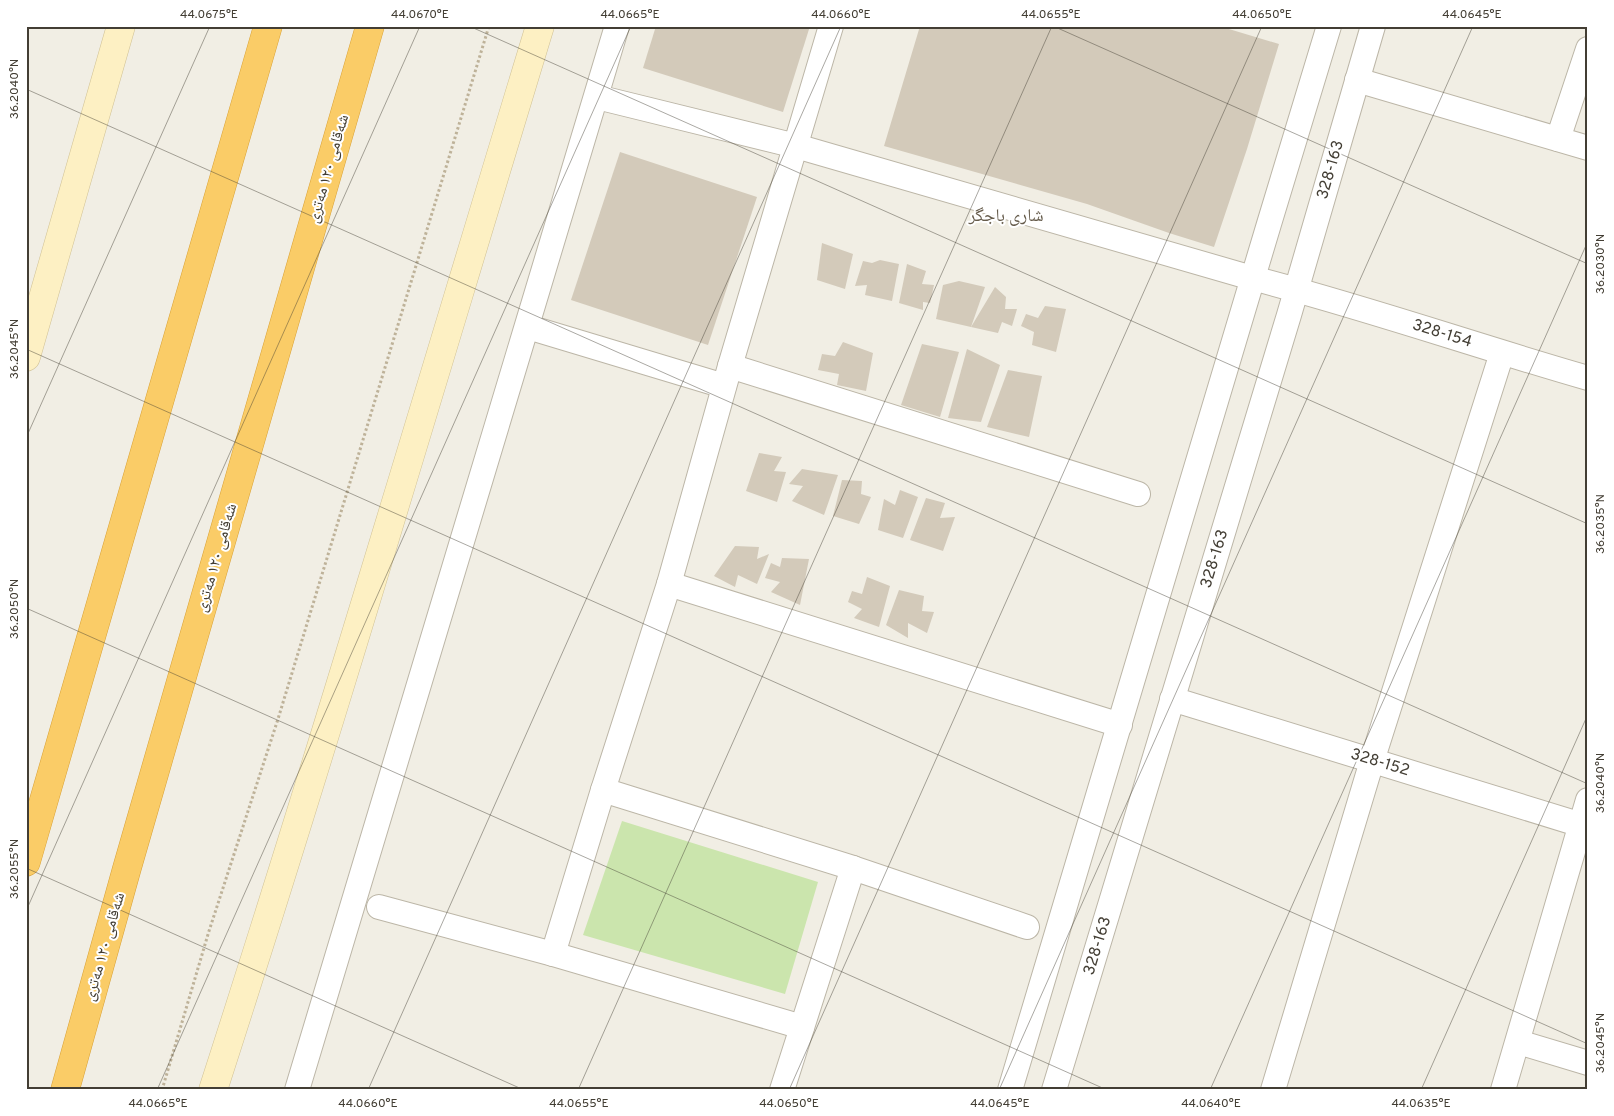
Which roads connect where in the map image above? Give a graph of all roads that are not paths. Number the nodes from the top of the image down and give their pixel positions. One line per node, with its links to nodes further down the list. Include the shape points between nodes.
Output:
1 (120, 26): 19 (street)
2 (268, 26): 30 (highway)
3 (370, 26): 38 (highway, شەقامی ١٢٠ مەتری)
4 (540, 26): 39 (street)
5 (617, 26): 11 (street)
6 (831, 26): 13 (street)
7 (1329, 26): 15 (street)
8 (1373, 26): 10 (street, 328-163)
9 (1588, 48): 12 (street)
10 (1357, 80): 12 (street); 16 (street, 328-163)
11 (597, 97): 13 (street, 328-154); 17 (street)
12 (1558, 139): 14 (street)
13 (796, 146): 15 (street, 328-154); 20 (street)
14 (1588, 148)
15 (1252, 278): 16 (street, 328-154); 25 (street)
16 (1297, 289): 18 (street, 328-154); 24 (street, 328-163)
17 (528, 327): 20 (street); 40 (street)
18 (1502, 353): 21 (street, 328-154); 26 (street)
19 (26, 357)
20 (727, 376): 22 (street); 23 (street)
21 (1588, 378)
22 (1138, 494)
23 (669, 584): 25 (street); 27 (street)
24 (1172, 699): 26 (street, 328-152); 43 (street, 328-163)
25 (1120, 725): 42 (street)
26 (1372, 761): 29 (street, 328-152); 44 (street)
27 (603, 790): 31 (street); 34 (street)
28 (1588, 800): 29 (street)
29 (1584, 826): 36 (street)
30 (26, 862)
31 (853, 868): 33 (street); 35 (street)
32 (380, 906): 34 (street)
33 (1027, 927)
34 (553, 954): 35 (street)
35 (802, 1027): 41 (street)
36 (1518, 1042): 37 (street); 45 (street)
37 (1588, 1063)
38 (65, 1090)
39 (213, 1090)
40 (297, 1090)
41 (782, 1090)
42 (1010, 1090)
43 (1054, 1090)
44 (1273, 1090)
45 (1503, 1090)

